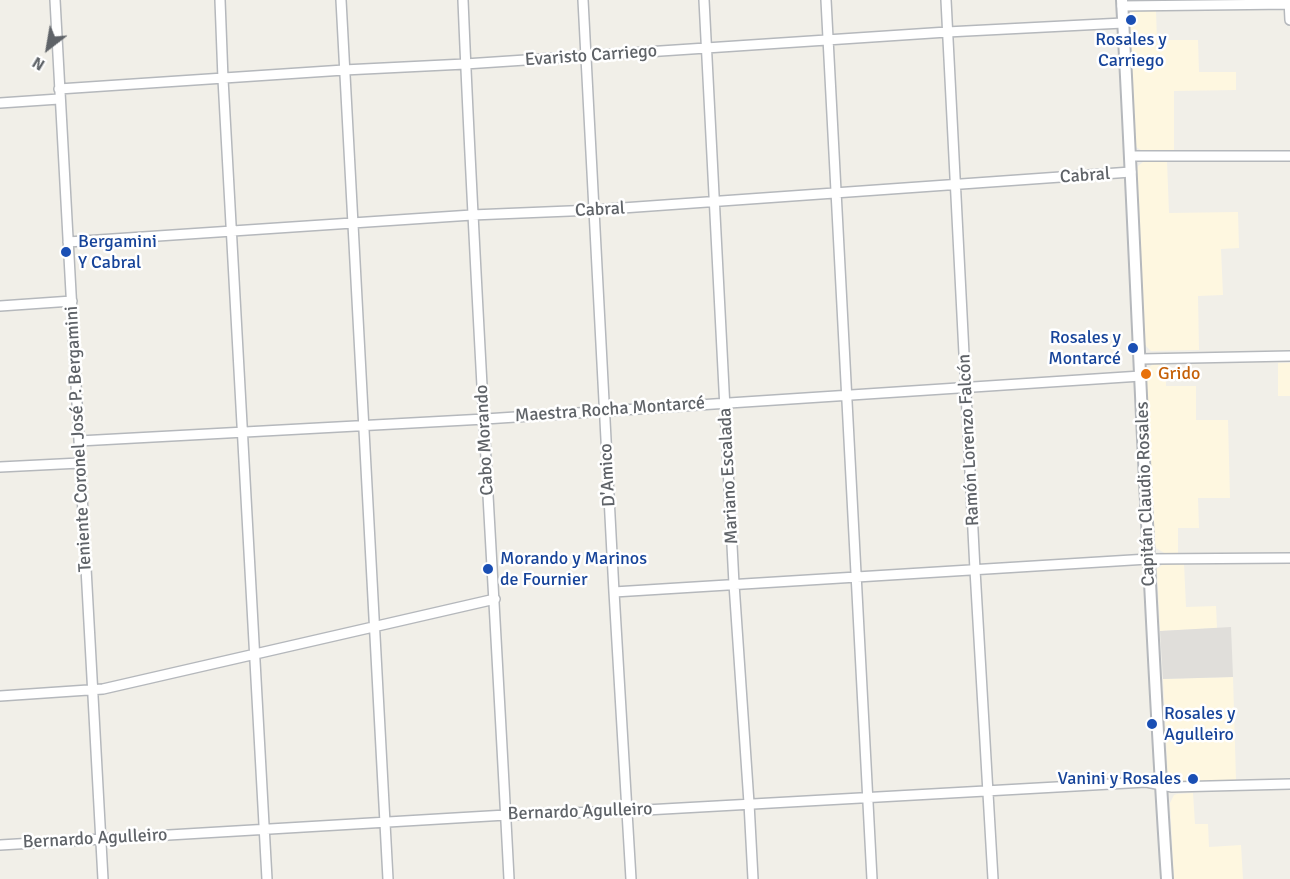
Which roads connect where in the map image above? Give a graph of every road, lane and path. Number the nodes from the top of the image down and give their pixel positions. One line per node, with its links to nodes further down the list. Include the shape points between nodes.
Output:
1 (55, 0): 20 (street, Teniente Coronel José P. Bergamini)
2 (220, 0): 19 (street)
3 (341, 0): 18 (street)
4 (463, 0): 17 (street, Cabo Morando)
5 (583, 0): 16 (street, D'Amico)
6 (704, 0): 15 (street, Mariano Escalada)
7 (826, 0): 14 (street)
8 (946, 0): 13 (street, Ramón Lorenzo Falcón)
9 (1122, 3): 10 (street); 12 (street, Capitán Claudio Rosales)
10 (1289, 3): 11 (street)
11 (1290, 20)
12 (1123, 23): 13 (street, Evaristo Carriego); 22 (street, Capitán Claudio Rosales)
13 (947, 33): 14 (street, Evaristo Carriego); 25 (street, Ramón Lorenzo Falcón)
14 (828, 41): 15 (street, Evaristo Carriego); 26 (street)
15 (707, 49): 16 (street, Evaristo Carriego); 27 (street, Mariano Escalada)
16 (586, 57): 17 (street, Evaristo Carriego); 28 (street, D'Amico)
17 (465, 64): 18 (street, Evaristo Carriego); 29 (street, Cabo Morando)
18 (344, 70): 19 (street, Evaristo Carriego); 30 (street)
19 (223, 79): 20 (street, Evaristo Carriego); 31 (street)
20 (59, 94): 21 (street, Evaristo Carriego); 32 (street, Teniente Coronel José P. Bergamini)
21 (0, 103)
22 (1130, 156): 23 (street); 24 (street, Capitán Claudio Rosales)
23 (1290, 156)
24 (1131, 172): 25 (street, Cabral); 36 (street, Capitán Claudio Rosales)
25 (955, 186): 26 (street, Cabral); 38 (street, Ramón Lorenzo Falcón)
26 (835, 194): 27 (street, Cabral); 39 (street)
27 (713, 202): 28 (street, Cabral); 40 (street, Mariano Escalada)
28 (594, 210): 29 (street, Cabral); 41 (street, D'Amico)
29 (472, 215): 30 (street, Cabral); 42 (street, Cabo Morando)
30 (354, 223): 31 (street, Cabral); 43 (street)
31 (232, 231): 32 (street, Cabral); 44 (street)
32 (68, 242): 33 (street, Teniente Coronel José P. Bergamini)
33 (72, 301): 34 (street); 45 (street, Teniente Coronel José P. Bergamini)
34 (0, 306)
35 (1290, 356): 36 (street)
36 (1140, 359): 37 (street, Capitán Claudio Rosales)
37 (1141, 376): 38 (street, Maestra Rocha Montarcé); 49 (street, Capitán Claudio Rosales)
38 (967, 389): 39 (street, Maestra Rocha Montarcé); 50 (street, Ramón Lorenzo Falcón)
39 (845, 395): 40 (street, Maestra Rocha Montarcé); 51 (street)
40 (725, 402): 41 (street, Maestra Rocha Montarcé); 52 (street, Mariano Escalada)
41 (606, 411): 42 (street, Maestra Rocha Montarcé); 53 (street, D'Amico)
42 (485, 419): 43 (street, Maestra Rocha Montarcé); 54 (street, Cabo Morando)
43 (365, 424): 44 (street, Maestra Rocha Montarcé); 55 (street)
44 (242, 433): 45 (street, Maestra Rocha Montarcé); 56 (street)
45 (79, 441): 46 (street, Teniente Coronel José P. Bergamini)
46 (80, 464): 47 (street); 57 (street, Teniente Coronel José P. Bergamini)
47 (0, 467)
48 (1290, 558): 49 (street)
49 (1148, 559): 50 (street); 60 (street, Capitán Claudio Rosales)
50 (975, 570): 51 (street); 61 (street, Ramón Lorenzo Falcón)
51 (855, 576): 52 (street); 62 (street)
52 (734, 584): 53 (street); 63 (street, Mariano Escalada)
53 (614, 592): 64 (street, D'Amico)
54 (495, 599): 55 (street); 65 (street, Cabo Morando)
55 (374, 626): 56 (street); 66 (street)
56 (254, 654): 57 (street); 67 (street)
57 (93, 691): 58 (street); 68 (street, Teniente Coronel José P. Bergamini)
58 (0, 696)
59 (1290, 784): 60 (street, Bernardo Agulleiro)
60 (1161, 785): 61 (street, Bernardo Agulleiro, via 1146,782); 78 (street, Capitán Claudio Rosales)
61 (989, 790): 62 (street, Bernardo Agulleiro); 77 (street, Ramón Lorenzo Falcón)
62 (867, 797): 63 (street, Bernardo Agulleiro); 76 (street)
63 (749, 804): 64 (street, Bernardo Agulleiro); 75 (street, Mariano Escalada)
64 (628, 811): 65 (street, Bernardo Agulleiro); 74 (street, D'Amico)
65 (506, 815): 66 (street, Bernardo Agulleiro); 73 (street, Cabo Morando)
66 (385, 824): 67 (street, Bernardo Agulleiro); 72 (street)
67 (264, 829): 68 (street, Bernardo Agulleiro); 71 (street)
68 (101, 838): 69 (street, Bernardo Agulleiro); 70 (street, Teniente Coronel José P. Bergamini)
69 (0, 845)
70 (103, 879)
71 (267, 879)
72 (388, 879)
73 (509, 879)
74 (631, 879)
75 (753, 879)
76 (872, 879)
77 (993, 879)
78 (1167, 879)

